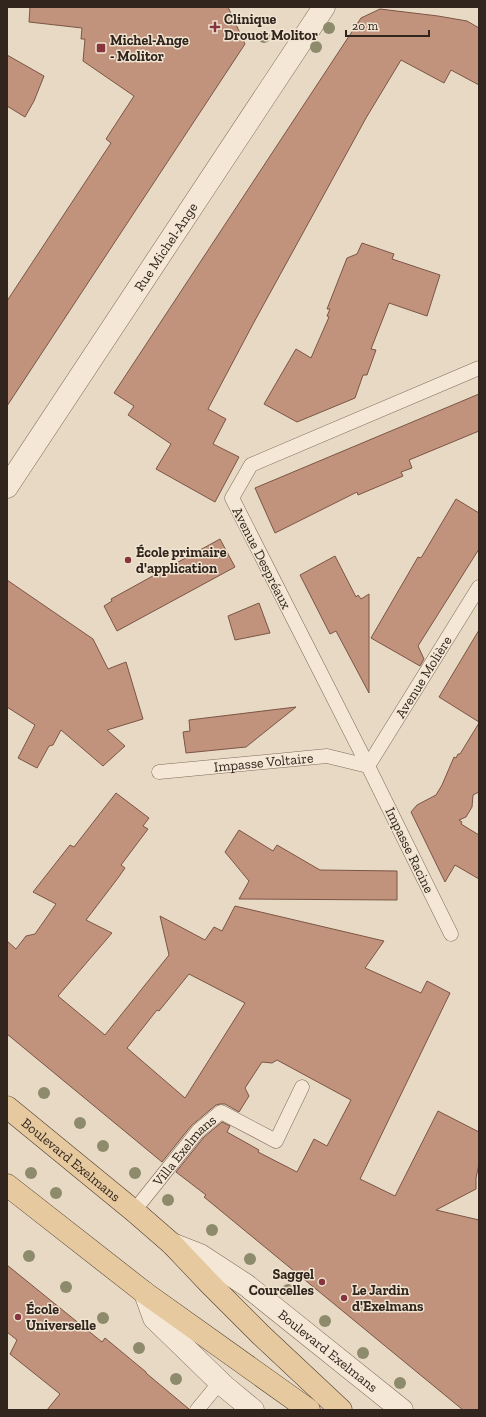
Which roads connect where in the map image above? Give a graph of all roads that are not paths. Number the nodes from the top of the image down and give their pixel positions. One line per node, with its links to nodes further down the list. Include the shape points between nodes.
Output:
1 (324, 7): 3 (street, Rue Michel-Ange)
2 (479, 368): 5 (lane, Avenue Despréaux, via 251,465 232,498)
3 (7, 487)
4 (479, 587): 5 (lane, Avenue Molière)
5 (368, 766): 6 (lane, Impasse Voltaire, via 327,756); 7 (lane, Impasse Racine)
6 (159, 772)
7 (451, 934)
8 (302, 1087): 11 (lane, Villa Exelmans, via 276,1141 221,1112 198,1131)
9 (7, 1107): 11 (main road, Boulevard Exelmans)
10 (7, 1185): 13 (main road)
11 (134, 1211): 12 (main road, Boulevard Exelmans)
12 (172, 1244): 18 (main road, Boulevard Exelmans); 19 (street, Boulevard Exelmans, via 200,1255 246,1285)
13 (145, 1293): 14 (street, via 154,1318); 17 (main road)
14 (220, 1382): 15 (lane); 16 (street)
15 (197, 1410)
16 (253, 1410)
17 (309, 1410)
18 (341, 1410)
19 (402, 1410)

